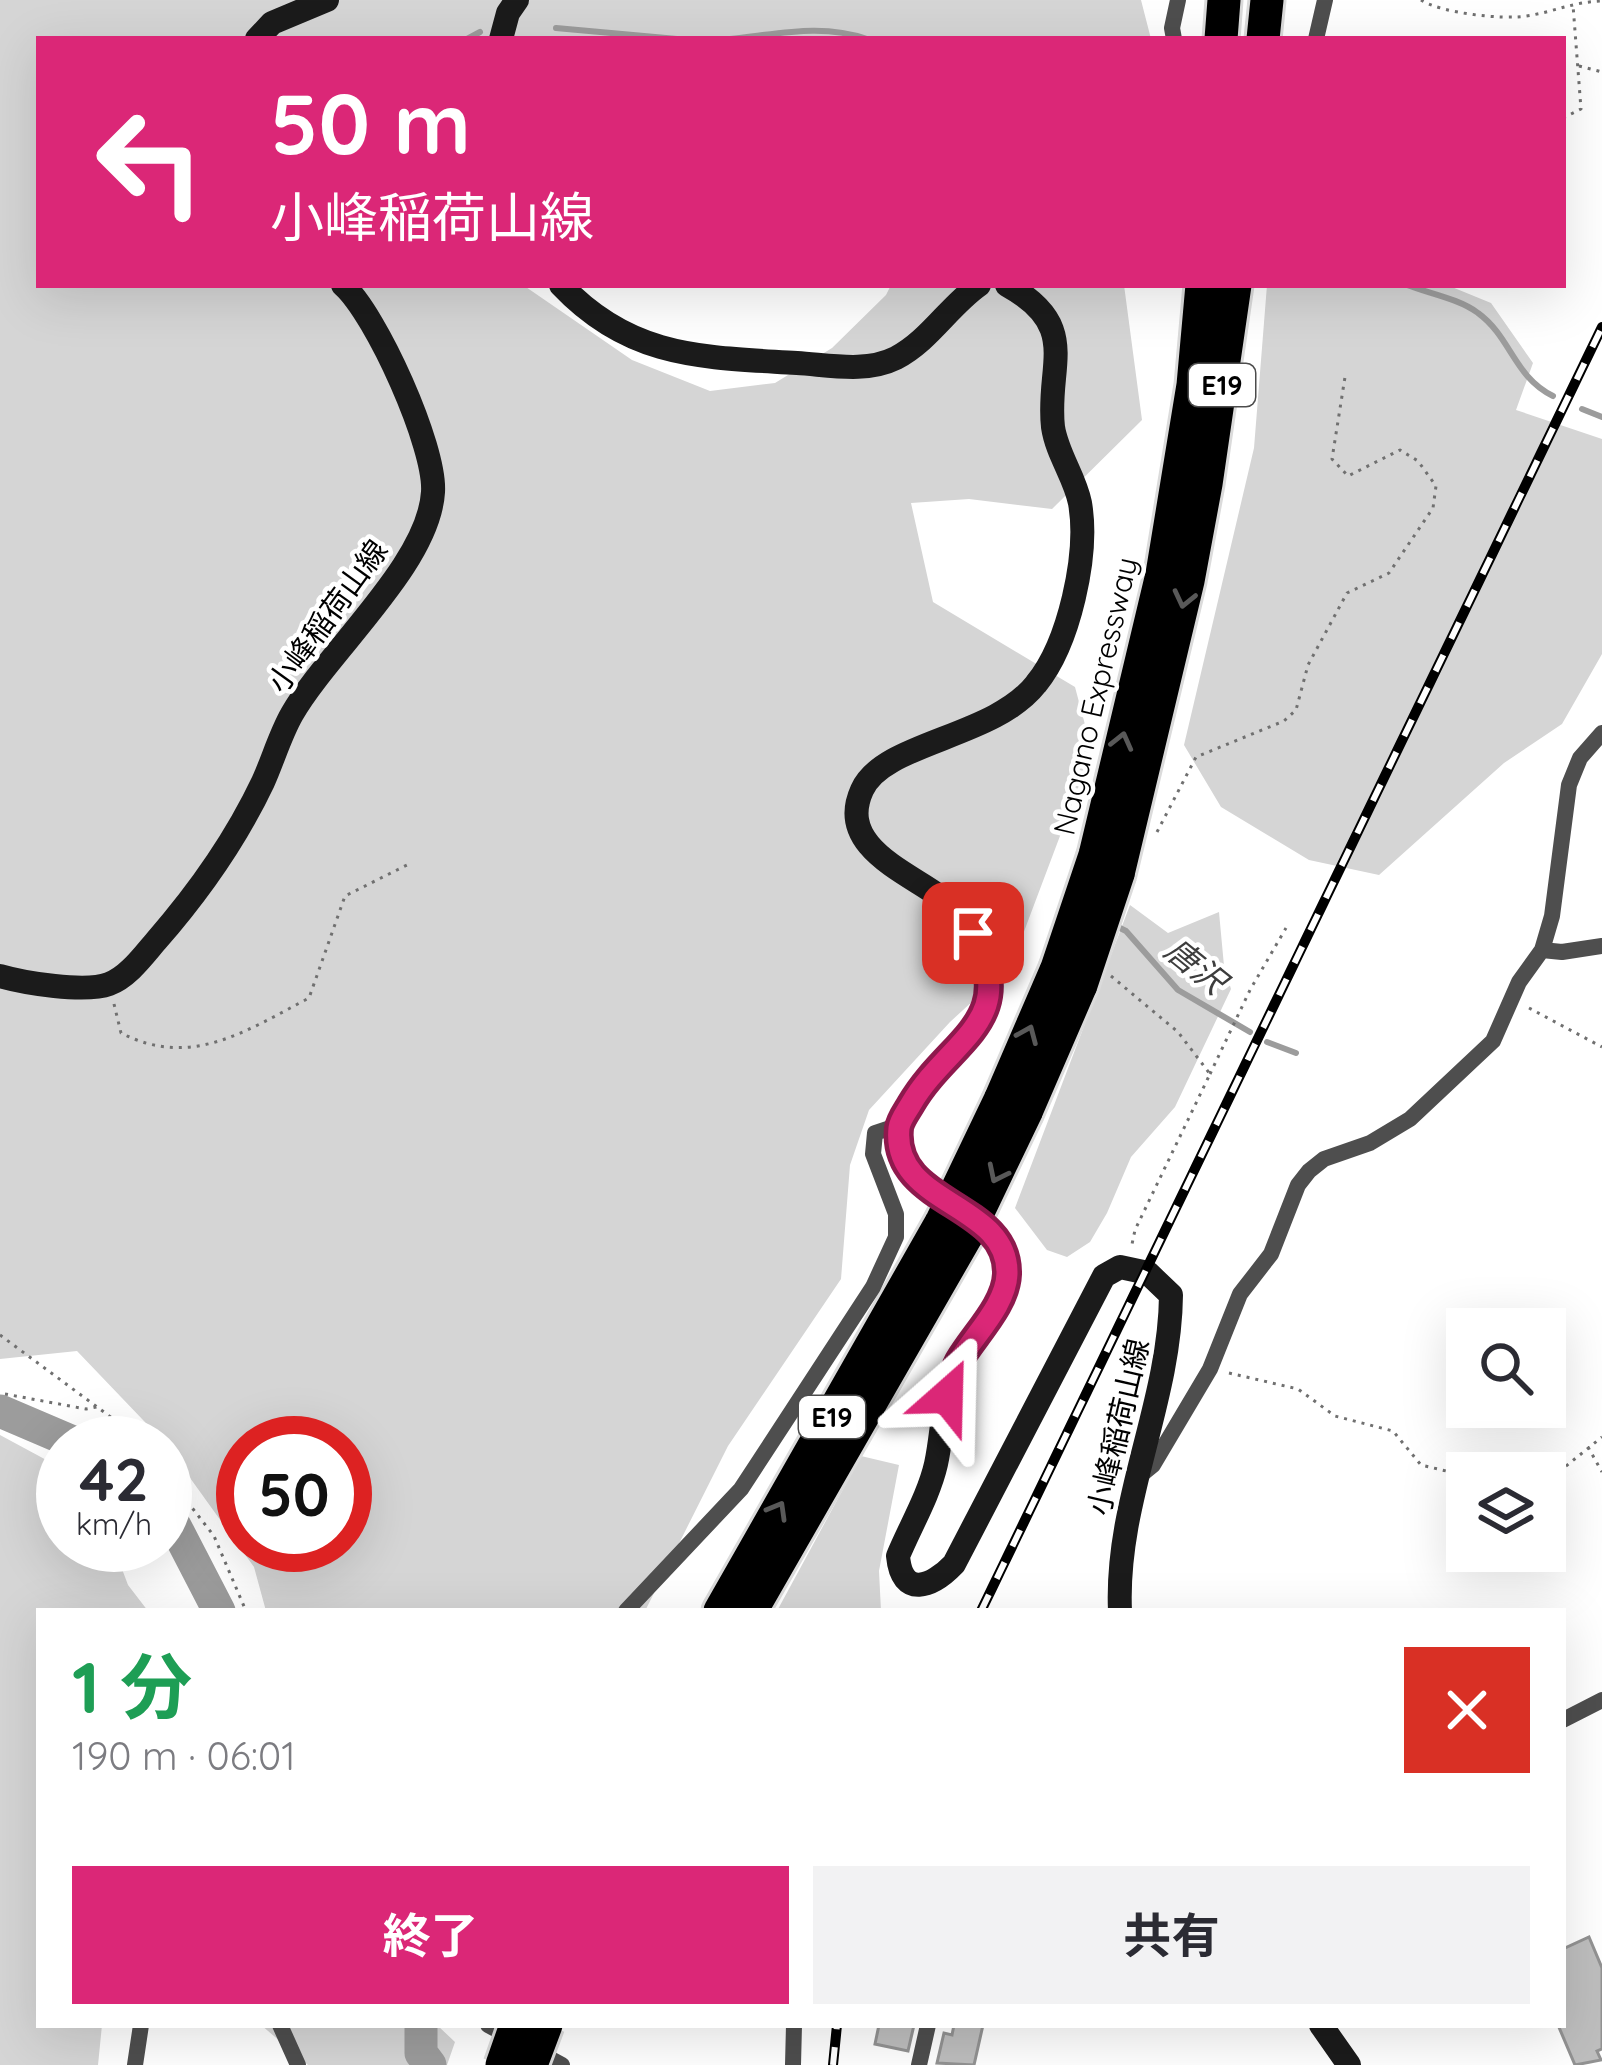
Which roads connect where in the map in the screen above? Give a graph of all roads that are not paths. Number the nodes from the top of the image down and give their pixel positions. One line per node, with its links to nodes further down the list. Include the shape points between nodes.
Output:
1 (327, 0): 5 (main road)
2 (517, 0): 6 (main road)
3 (1178, 0): 7 (street)
4 (1325, 0): 8 (street)
5 (260, 36)
6 (502, 36)
7 (1173, 36)
8 (1317, 36)
9 (346, 288): 19 (main road, 小峰稲荷山線, via 372,321 417,423 434,490 426,523 292,714 232,839 132,968 110,984)
10 (565, 288): 11 (main road, via 609,324 683,356 863,368 919,342)
11 (976, 288)
12 (1012, 288): 20 (main road, via 1055,338 1054,432 1082,530 1058,654 1035,687 1006,713 896,758 862,790 858,812 875,854 952,906 986,956 991,982 977,1029 917,1093)
13 (1202, 288): 15 (highway, Nagano Expressway / E19)
14 (1234, 288): 15 (highway, Nagano Expressway / E19)
15 (1193, 480): 21 (highway, Nagano Expressway / E19, bridge, via 1147,641 1082,975)
16 (1602, 733): 18 (street, via 1569,785)
17 (1602, 946): 18 (street)
18 (1542, 950): 22 (street, via 1483,1054 1410,1119 1324,1159 1298,1185 1210,1369 1153,1465)
19 (0, 976)
20 (899, 1125): 22 (main road, 小峰稲荷山線, via 909,1169 987,1229 1007,1276 956,1366 935,1469 899,1570 919,1586 954,1564 1104,1276 1120,1267 1148,1273 1172,1295 1171,1340); 23 (street, via 875,1133 896,1237 873,1287 741,1489)
21 (954, 1228): 24 (highway, Nagano Expressway / E19, one-way to 21); 25 (highway, Nagano Expressway / E19)
22 (1136, 1479): 26 (main road, 小峰稲荷山線, via 1118,1570)
23 (629, 1608)
24 (722, 1608)
25 (753, 1608)
26 (1120, 1608)
27 (1602, 1700): 28 (street)
28 (1566, 1718)
29 (141, 2028): 37 (street)
30 (281, 2028): 38 (street)
31 (494, 2028): 41 (street)
32 (515, 2028): 39 (highway, bridge)
33 (545, 2028): 40 (highway, bridge)
34 (794, 2028): 42 (street)
35 (927, 2028): 43 (street)
36 (1323, 2028): 44 (main road)
37 (135, 2065)
38 (298, 2065)
39 (502, 2065)
40 (532, 2065)
41 (562, 2065)
42 (793, 2065)
43 (919, 2065)
44 (1349, 2065)

